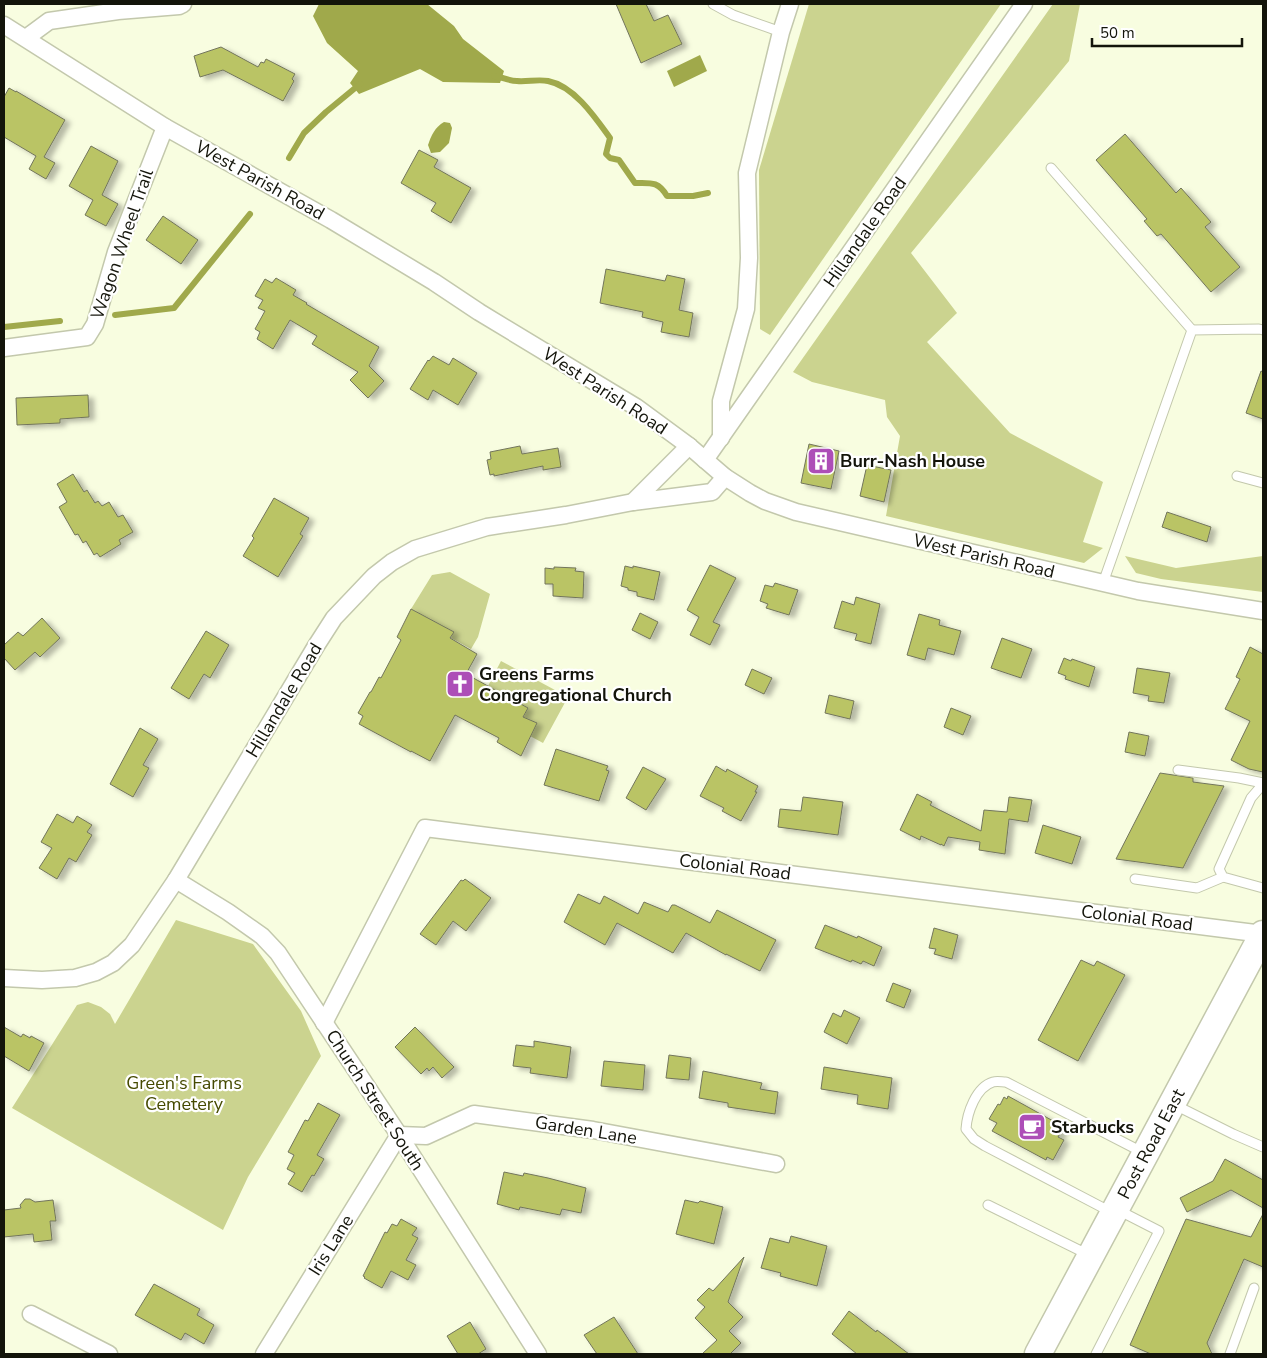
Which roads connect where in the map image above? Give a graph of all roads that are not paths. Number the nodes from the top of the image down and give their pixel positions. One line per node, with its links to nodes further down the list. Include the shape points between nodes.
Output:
1 (183, 4): 7 (street, via 49,21)
2 (713, 4): 6 (lane, via 733,15)
3 (790, 4): 6 (street)
4 (1024, 4): 13 (street, Hillandale Road)
5 (4, 25): 7 (street, West Parish Road)
6 (781, 32): 13 (street, via 746,173 749,258 746,309 721,401)
7 (26, 38): 8 (street, West Parish Road)
8 (165, 127): 12 (street, Wagon Wheel Trail, via 116,252 95,324 88,337); 14 (street, West Parish Road, via 332,220 426,277 636,407)
9 (1051, 168): 10 (lane)
10 (1192, 330): 11 (lane); 20 (lane)
11 (1263, 330)
12 (4, 348)
13 (721, 438): 15 (street, Hillandale Road)
14 (689, 446): 15 (street, West Parish Road); 19 (street)
15 (705, 460): 17 (street, West Parish Road)
16 (1237, 476): 18 (lane)
17 (725, 477): 19 (street, Hillandale Road, via 712,492); 20 (street, West Parish Road, via 765,501 796,512)
18 (1263, 483)
19 (633, 502): 26 (street, Hillandale Road, via 487,528 414,549 374,576 334,618)
20 (1103, 583): 21 (street, West Parish Road)
21 (1263, 611)
22 (1178, 770): 23 (lane)
23 (1263, 784): 24 (lane, via 1251,798 1219,869)
24 (1223, 877): 25 (lane, via 1197,888); 27 (lane)
25 (1135, 879)
26 (176, 880): 29 (street, Hillandale Road, via 132,945 113,964 75,978); 30 (street, Church Street South, via 262,936 278,953)
27 (1263, 888)
28 (1263, 934): 30 (street, Colonial Road, via 425,828); 31 (main road, Post Road East)
29 (4, 978)
30 (324, 1023): 32 (street, Church Street South)
31 (1173, 1104): 33 (lane); 34 (main road, Post Road East)
32 (399, 1135): 35 (street, Garden Lane, via 426,1136 474,1114 593,1130); 43 (street, Iris Lane); 44 (street, Church Street South)
33 (1263, 1147)
34 (1146, 1154): 37 (main road, Post Road East); 37 (lane, via 1006,1082 994,1082 978,1094 966,1122 969,1133 985,1146)
35 (776, 1164)
36 (988, 1205): 38 (lane)
37 (1115, 1211): 38 (main road, Post Road East); 45 (lane, via 1159,1231)
38 (1091, 1256): 41 (main road, Post Road East)
39 (1254, 1288): 46 (lane)
40 (31, 1314): 42 (street)
41 (1044, 1352)
42 (109, 1354)
43 (264, 1354)
44 (538, 1354)
45 (1096, 1354)
46 (1230, 1354)

